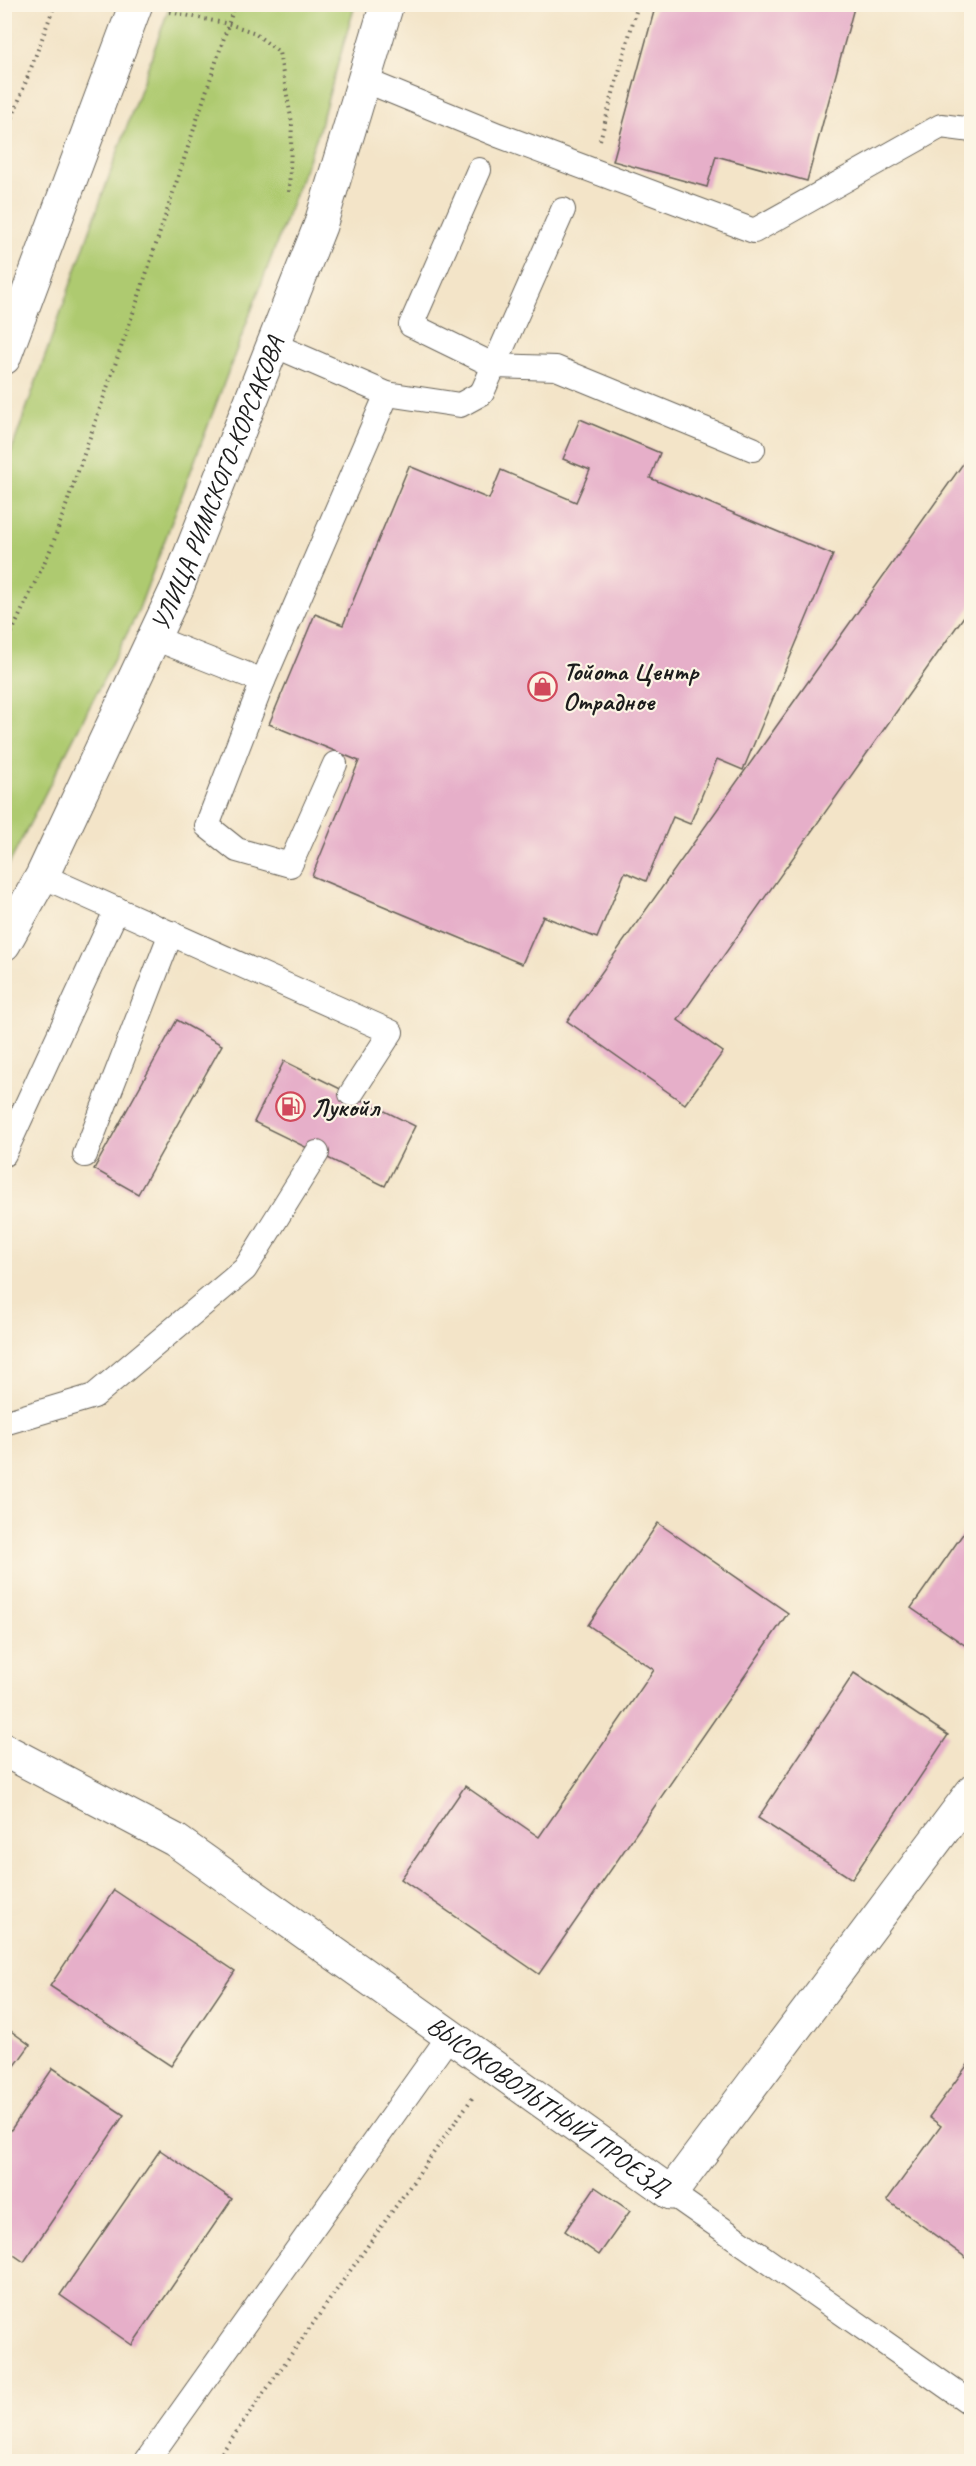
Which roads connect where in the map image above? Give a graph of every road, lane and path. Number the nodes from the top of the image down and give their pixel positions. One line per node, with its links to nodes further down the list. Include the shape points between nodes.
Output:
1 (55, 4): 10 (path)
2 (136, 4): 16 (street)
3 (235, 4): 7 (path)
4 (387, 4): 8 (street, УЛИЦА РИМСКОГО-КОРСАКОВА)
5 (638, 4): 12 (path)
6 (168, 11): 7 (path)
7 (229, 24): 13 (path, via 253,32 279,52 292,123); 21 (path, via 52,546)
8 (364, 80): 12 (lane); 15 (street, УЛИЦА РИМСКОГО-КОРСАКОВА, via 320,226)
9 (972, 130): 12 (lane, via 941,126 754,231)
10 (4, 140)
11 (479, 170): 17 (lane, via 411,326)
12 (592, 170)
13 (288, 203)
14 (563, 210): 17 (lane)
15 (274, 345): 18 (lane); 20 (street, УЛИЦА РИМСКОГО-КОРСАКОВА)
16 (4, 358)
17 (495, 366): 18 (lane, via 482,393 460,405); 19 (lane, via 556,368)
18 (387, 394): 22 (lane)
19 (753, 449)
20 (154, 638): 22 (lane); 24 (street, УЛИЦА РИМСКОГО-КОРСАКОВА)
21 (4, 649)
22 (263, 681): 23 (lane, via 207,826 237,850 290,865)
23 (335, 764)
24 (42, 876): 25 (lane); 27 (street, УЛИЦА РИМСКОГО-КОРСАКОВА)
25 (117, 909): 26 (lane); 30 (lane)
26 (171, 933): 28 (lane, via 391,1032); 31 (lane)
27 (4, 944)
28 (351, 1094)
29 (317, 1153): 32 (lane, via 245,1269 94,1396)
30 (4, 1154)
31 (85, 1155)
32 (4, 1423)
33 (4, 1750): 35 (street, ВЫСОКОВОЛЬТНЫЙ ПРОЕЗД, via 176,1840)
34 (972, 1792): 37 (street, ВЫСОКОВОЛЬТНЫЙ ПРОЕЗД)
35 (450, 2036): 36 (street, ВЫСОКОВОЛЬТНЫЙ ПРОЕЗД); 39 (lane)
36 (494, 2067): 37 (street, ВЫСОКОВОЛЬТНЫЙ ПРОЕЗД); 40 (path)
37 (671, 2193): 38 (lane)
38 (972, 2404)
39 (146, 2462)
40 (214, 2462)

